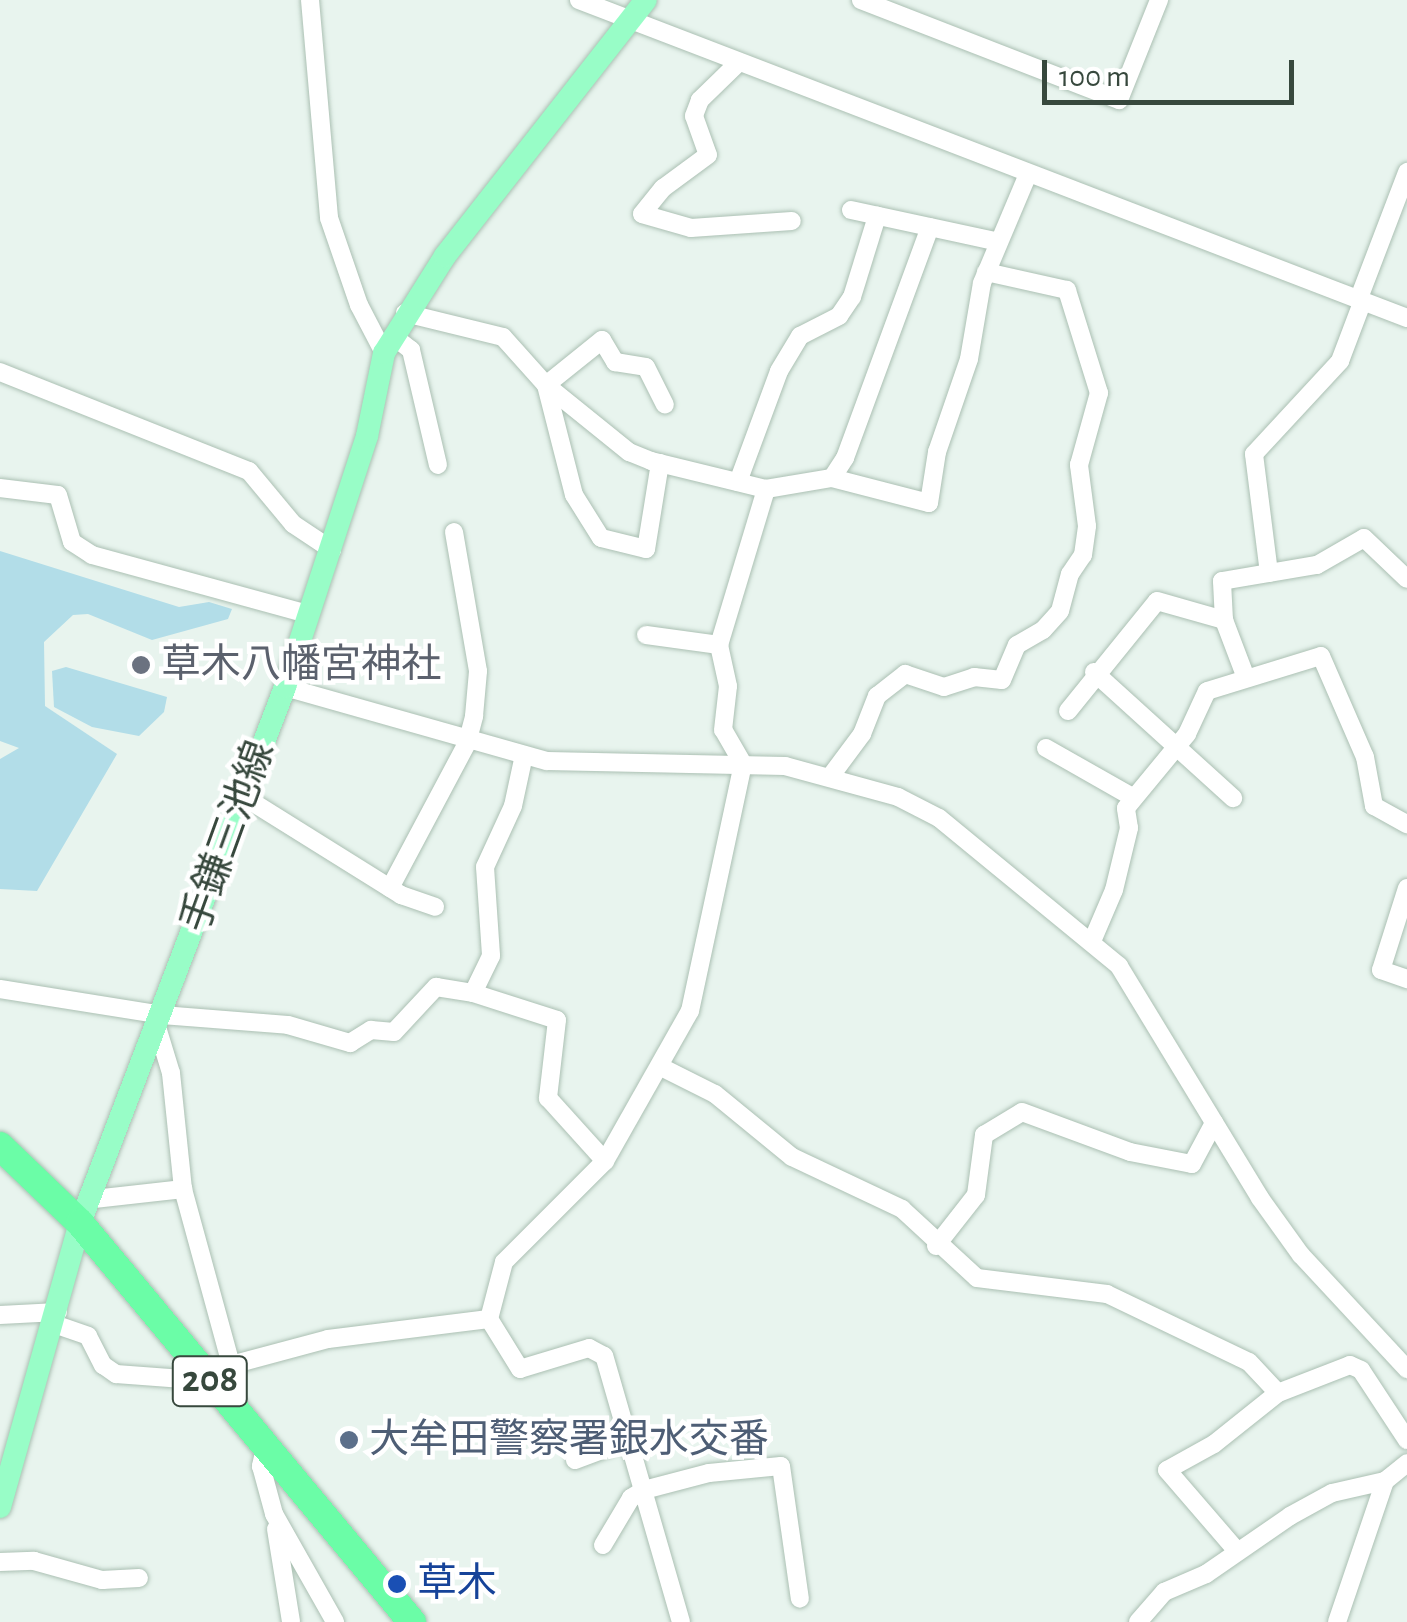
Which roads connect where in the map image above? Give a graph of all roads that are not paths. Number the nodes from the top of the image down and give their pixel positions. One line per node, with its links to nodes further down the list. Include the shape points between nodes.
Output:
1 (310, 0): 19 (street, via 329,218 358,305)
2 (579, 0): 6 (street)
3 (646, 0): 6 (main road, 手鎌三池線)
4 (861, 0): 5 (street, via 1119,100)
5 (1159, 0)
6 (628, 22): 7 (street); 17 (main road, 手鎌三池線)
7 (736, 64): 9 (street); 12 (street, via 700,100 694,116 708,154 663,188 642,214 691,228)
8 (1407, 172): 16 (street)
9 (1028, 174): 14 (street); 16 (street)
10 (852, 210): 11 (street)
11 (877, 216): 13 (street); 26 (street, via 852,297 839,316 800,336 779,371)
12 (792, 221)
13 (930, 227): 14 (street); 25 (street)
14 (999, 242): 15 (street)
15 (986, 272): 25 (street, via 929,503); 46 (street, via 1067,290 1099,393 1079,465 1087,526 1083,555 1060,611 1017,645 1002,680 974,677 944,687 904,674 877,696 862,734)
16 (1361, 299): 18 (street); 31 (street, via 1340,361 1254,454)
17 (405, 312): 19 (main road, 手鎌三池線); 21 (street, via 503,337)
18 (1407, 318)
19 (388, 345): 24 (street, via 411,350); 30 (main road, 手鎌三池線)
20 (0, 372): 30 (street, via 249,472 294,524)
21 (546, 385): 22 (street, via 602,340 615,362 646,367); 23 (street, via 629,452); 23 (street, via 574,495 601,538 646,549)
22 (666, 405)
23 (660, 463): 26 (street)
24 (438, 465)
25 (832, 478): 28 (street)
26 (738, 482): 28 (street)
27 (0, 488): 33 (street, via 58,495 72,542 92,555)
28 (766, 489): 36 (street)
29 (454, 532): 41 (street, via 478,671)
30 (332, 550): 33 (main road, 手鎌三池線)
31 (1269, 573): 32 (street, via 1317,565 1364,538); 34 (street, via 1222,581)
32 (1407, 578)
33 (308, 614): 39 (main road, 手鎌三池線)
34 (1224, 620): 37 (street, via 1157,601); 38 (street)
35 (646, 635): 36 (street)
36 (719, 645): 45 (street, via 728,686 724,730)
37 (1094, 672): 40 (street); 42 (street)
38 (1246, 678): 42 (street, via 1207,690); 50 (street, via 1321,656 1366,757 1374,806)
39 (284, 686): 41 (street); 47 (main road, 手鎌三池線)
40 (1068, 711)
41 (467, 744): 44 (street); 51 (street)
42 (1176, 746): 48 (street); 49 (street)
43 (1046, 748): 48 (street)
44 (524, 755): 45 (street); 57 (street, via 513,806 485,868 490,956)
45 (743, 764): 46 (street); 59 (street, via 695,992)
46 (830, 778): 54 (street, via 898,797 939,818)
47 (241, 796): 51 (street); 58 (main road, 手鎌三池線)
48 (1134, 798): 54 (street, via 1126,808 1129,828 1114,890)
49 (1233, 798)
50 (1407, 824)
51 (390, 888): 53 (street, via 426,909)
52 (1407, 888): 55 (street, via 1380,970)
53 (435, 907)
54 (1093, 940): 60 (street, via 1118,966)
55 (1407, 979)
56 (0, 989): 58 (street)
57 (474, 993): 58 (street, via 436,987 394,1032 371,1030 350,1042 288,1025); 62 (street, via 558,1020 548,1098)
58 (159, 1021): 63 (street, via 172,1073); 64 (main road, 手鎌三池線)
59 (664, 1068): 62 (street); 65 (street, via 714,1094 792,1158 902,1208)
60 (1214, 1123): 65 (street, via 1192,1164 1130,1152 1022,1112 984,1135 976,1195); 69 (street, via 1301,1255)
61 (0, 1146): 64 (highway, 208)
62 (605, 1162): 68 (street, via 504,1262)
63 (183, 1189): 64 (street); 70 (street)
64 (87, 1211): 67 (main road, 手鎌三池線); 70 (highway, 208)
65 (936, 1246): 71 (street, via 977,1278 1107,1294 1249,1362)
66 (0, 1315): 67 (street)
67 (56, 1318): 70 (street, via 88,1336 102,1364 116,1374); 79 (main road, 手鎌三池線)
68 (488, 1320): 70 (street, via 328,1340); 72 (street, via 520,1369 597,1349)
69 (1407, 1370)
70 (221, 1380): 74 (highway, 208)
71 (1278, 1393): 73 (street, via 1350,1365 1361,1370); 82 (street, via 1214,1444 1167,1470)
72 (626, 1440): 75 (street); 78 (street)
73 (1407, 1440)
74 (266, 1444): 80 (street, via 261,1466); 88 (highway, 208)
75 (575, 1460)
76 (1407, 1463): 77 (street)
77 (1385, 1481): 82 (street, via 1332,1494); 91 (street)
78 (644, 1490): 81 (street, via 631,1498); 85 (street, via 709,1473 781,1466); 89 (street)
79 (0, 1507)
80 (274, 1514): 86 (street); 87 (street)
81 (603, 1546)
82 (1236, 1551): 90 (street, via 1206,1574 1164,1592)
83 (0, 1562): 84 (street, via 34,1561 102,1580)
84 (139, 1578)
85 (800, 1599)
86 (291, 1622)
87 (335, 1622)
88 (412, 1622)
89 (681, 1622)
90 (1138, 1622)
91 (1337, 1622)

